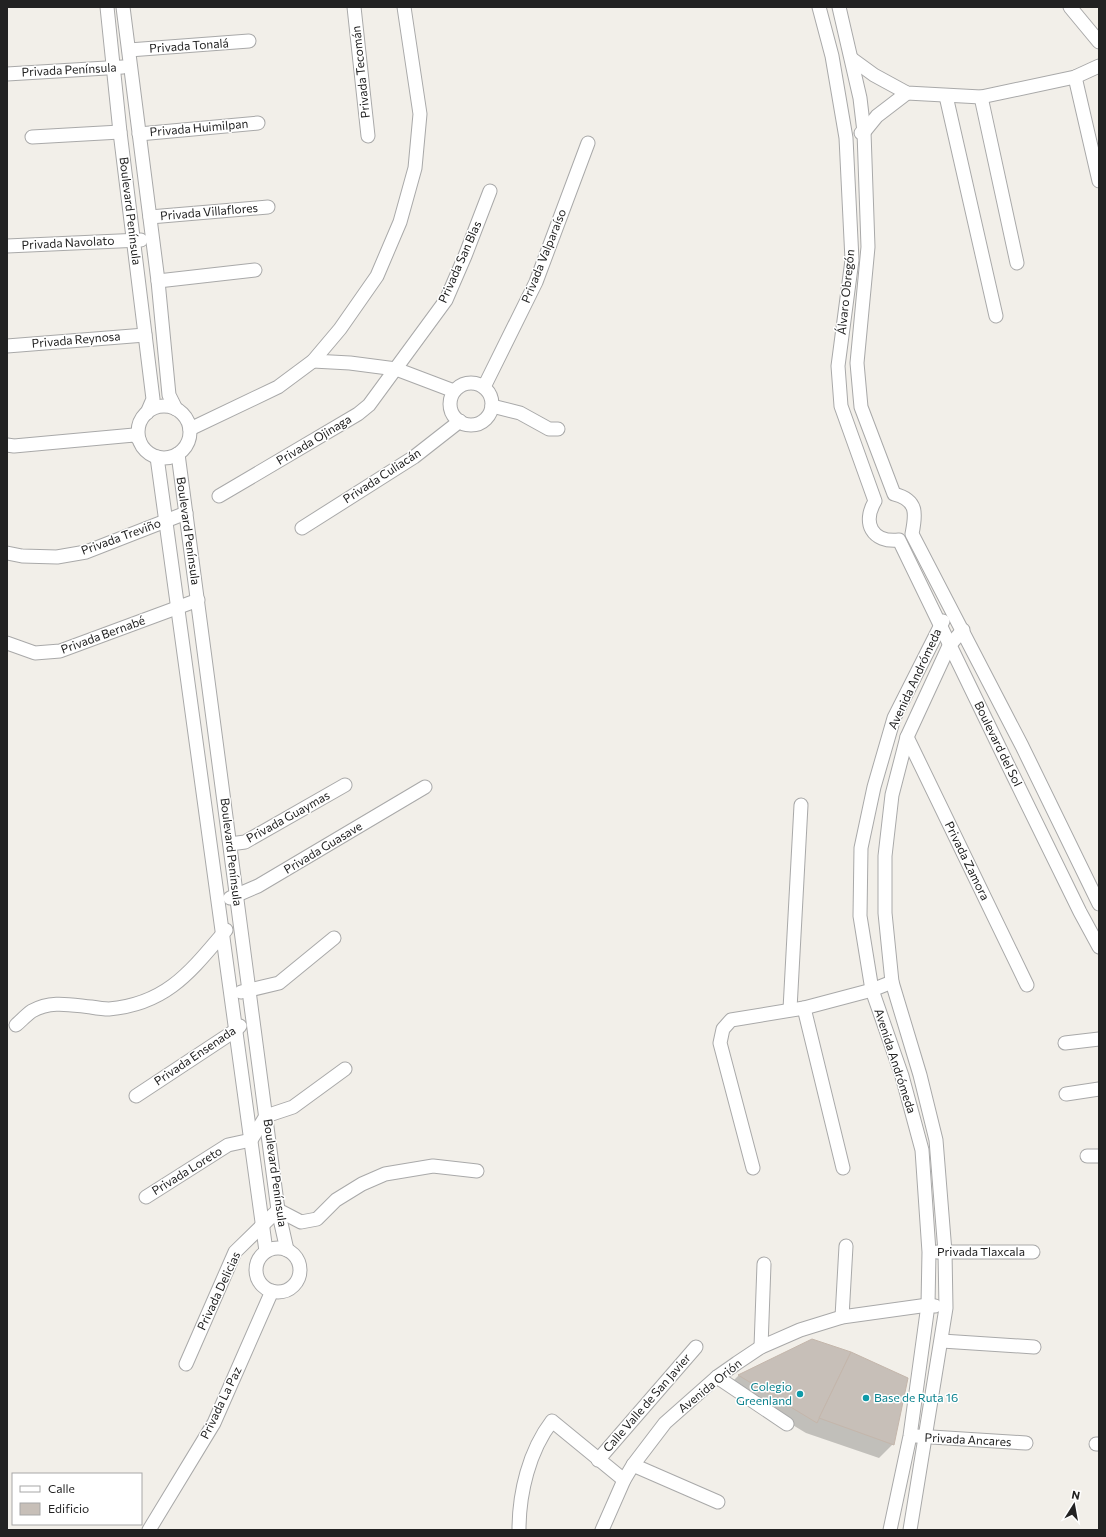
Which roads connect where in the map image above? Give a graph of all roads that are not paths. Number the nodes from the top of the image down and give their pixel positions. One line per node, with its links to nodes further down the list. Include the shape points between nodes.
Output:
1 (107, 7): 14 (street, Boulevard Península)
2 (123, 7): 10 (street, Boulevard Península)
3 (354, 7): 24 (street, Privada Tecomán)
4 (404, 7): 41 (street, via 420,114 415,168 400,222 377,276 340,330)
5 (819, 7): 26 (street, Álvaro Obregón, via 832,56)
6 (839, 7): 11 (street, Álvaro Obregón)
7 (1070, 7): 9 (street)
8 (249, 41): 10 (street, Privada Tonalá)
9 (1099, 42)
10 (129, 50): 13 (street, Boulevard Península)
11 (852, 59): 17 (street); 22 (street, Álvaro Obregón)
12 (1099, 66): 16 (street)
13 (131, 67): 14 (street, Privada Península); 23 (street, Boulevard Península)
14 (114, 68): 15 (street, Privada Península); 21 (street, Boulevard Península)
15 (7, 74)
16 (1076, 77): 19 (street); 28 (street)
17 (906, 93): 18 (street); 22 (street, via 877,116)
18 (946, 96): 19 (street); 38 (street)
19 (981, 97): 35 (street)
20 (258, 123): 23 (street, Privada Huimilpan)
21 (120, 132): 25 (street); 33 (street, Boulevard Península)
22 (864, 132): 26 (street); 59 (street, Álvaro Obregón, via 868,247 858,363 861,407 894,494 902,496 913,508 915,515)
23 (139, 134): 31 (street, Boulevard Península)
24 (368, 136)
25 (32, 137)
26 (846, 138): 60 (street, Álvaro Obregón, via 852,260 838,366 841,406 876,501 869,517 873,531 884,540)
27 (588, 144): 43 (street, Privada Valparaíso, via 536,282)
28 (1099, 181)
29 (490, 191): 42 (street, Privada San Blas, via 446,300)
30 (268, 207): 31 (street, Privada Villaflores)
31 (150, 217): 32 (street, Boulevard Península)
32 (153, 238): 33 (street, Privada Navolato); 37 (street, Boulevard Península)
33 (134, 241): 34 (street, Privada Navolato); 39 (street, Boulevard Península)
34 (7, 246)
35 (1017, 263)
36 (255, 270): 37 (street)
37 (158, 281): 46 (street, Boulevard Península, via 169,395)
38 (996, 316)
39 (145, 335): 40 (street, Privada Reynosa); 47 (street, Boulevard Península, via 153,399)
40 (7, 346)
41 (313, 361): 42 (street); 49 (street, via 278,387)
42 (396, 369): 44 (street); 55 (street, Privada Ojinaga, via 369,405 358,414)
43 (484, 387): 44 (street, via 471,383 459,387); 45 (street)
44 (454, 392): 48 (street, via 450,404 455,417)
45 (492, 406): 48 (street, via 486,418 480,422 466,424); 50 (street, via 520,413 549,429)
46 (176, 409): 47 (street, via 168,406 159,407); 49 (street, via 185,417)
47 (147, 413): 51 (street, via 140,422)
48 (460, 421): 58 (street, Privada Culiacán, via 414,456)
49 (190, 429): 53 (street, via 187,446)
50 (558, 429)
51 (139, 439): 52 (street, via 134,435); 54 (street, via 149,454)
52 (7, 445)
53 (178, 454): 54 (street, via 174,457); 56 (street, Boulevard Península)
54 (157, 457): 57 (street, Boulevard Península)
55 (219, 496)
56 (186, 513): 57 (street, Privada Treviño); 62 (street, Boulevard Península)
57 (166, 521): 61 (street, Privada Treviño, via 86,552 57,557); 63 (street, Boulevard Península)
58 (302, 528)
59 (912, 534): 64 (street, Boulevard del Sol)
60 (899, 540): 65 (street, Boulevard del Sol)
61 (7, 553)
62 (198, 600): 63 (street, Privada Bernabé); 73 (street, Boulevard Península)
63 (178, 607): 67 (street, Privada Bernabé, via 60,651 35,653); 75 (street, Boulevard Península)
64 (952, 609): 65 (street, Avenida Andrómeda); 66 (street, Boulevard del Sol)
65 (940, 626): 68 (street, Boulevard del Sol); 84 (street, Avenida Andrómeda, via 894,718 874,787 861,848 860,916)
66 (963, 630): 68 (street, Avenida Andrómeda); 76 (street, Boulevard del Sol)
67 (7, 643)
68 (949, 646): 69 (street, Avenida Andrómeda); 80 (street, Boulevard del Sol)
69 (907, 737): 81 (street, Avenida Andrómeda, via 892,795 885,856 885,913); 82 (street, Privada Zamora)
70 (345, 786): 73 (street, Privada Guaymas, via 244,842)
71 (424, 787): 74 (street, Privada Guasave, via 258,886)
72 (801, 805): 87 (street)
73 (230, 844): 74 (street, Boulevard Península)
74 (236, 895): 75 (street, Privada Guasave); 77 (street, Boulevard Península)
75 (219, 902): 78 (street, Boulevard Península)
76 (1099, 904)
77 (238, 914): 78 (street); 83 (street, Boulevard Península)
78 (222, 934): 85 (street, Boulevard Península); 89 (street, via 182,979 160,995 139,1003 108,1009 61,1004 44,1005)
79 (334, 938): 83 (street, via 279,983)
80 (1099, 947)
81 (892, 982): 84 (street); 109 (street, Avenida Andrómeda, via 920,1075 936,1140)
82 (1027, 985)
83 (249, 990): 85 (street); 88 (street, Boulevard Península)
84 (872, 990): 86 (street); 108 (street, Avenida Andrómeda, via 902,1076 922,1150)
85 (231, 994): 90 (street, Boulevard Península)
86 (804, 1008): 87 (street); 100 (street)
87 (790, 1010): 99 (street, via 731,1020 723,1029 721,1036 720,1043)
88 (252, 1013): 90 (street, Privada Ensenada); 97 (street, Boulevard Península)
89 (16, 1025)
90 (236, 1030): 96 (street, Privada Ensenada); 98 (street, Boulevard Península)
91 (1099, 1039): 92 (street)
92 (1065, 1043)
93 (345, 1069): 97 (street, via 293,1107)
94 (1099, 1089): 95 (street)
95 (1066, 1094)
96 (136, 1096)
97 (266, 1116): 98 (street); 103 (street, Boulevard Península)
98 (251, 1140): 102 (street, Privada Loreto, via 228,1145); 104 (street, Boulevard Península)
99 (753, 1168)
100 (843, 1168)
101 (477, 1171): 103 (street, via 433,1166 385,1174 336,1200 317,1219 312,1220 301,1222)
102 (146, 1197)
103 (278, 1210): 104 (street, Privada Delicias); 106 (street, Boulevard Península)
104 (263, 1224): 107 (street, Boulevard Península); 120 (street, Privada Delicias, via 234,1252)
105 (846, 1246): 115 (street)
106 (287, 1250): 107 (street, via 273,1248); 112 (street, via 298,1260 300,1274 297,1281 286,1290)
107 (266, 1251): 112 (street, via 256,1269 257,1276 265,1288)
108 (929, 1252): 109 (street, Privada Tlaxcala); 113 (street, Avenida Andrómeda)
109 (946, 1252): 110 (street, Privada Tlaxcala); 114 (street, Avenida Andrómeda)
110 (1033, 1252)
111 (764, 1264): 118 (street)
112 (272, 1291): 130 (street, Privada La Paz, via 214,1422)
113 (928, 1305): 114 (street, Avenida Orión); 115 (street, Avenida Orión); 123 (street, Avenida Andrómeda)
114 (946, 1308): 116 (street, Avenida Andrómeda)
115 (842, 1318): 118 (street, Avenida Orión, via 800,1330)
116 (942, 1341): 119 (street); 124 (street, Avenida Andrómeda)
117 (696, 1347): 126 (street, Calle Valle de San Javier)
118 (761, 1347): 121 (street, Avenida Orión)
119 (1034, 1347)
120 (186, 1364)
121 (718, 1377): 122 (street); 127 (street, Avenida Orión, via 665,1423)
122 (788, 1424)
123 (910, 1436): 124 (street, Privada Ancares); 133 (street, Avenida Andrómeda)
124 (924, 1438): 125 (street, Privada Ancares); 134 (street, Avenida Andrómeda)
125 (1026, 1443)
126 (598, 1460): 128 (street); 131 (street, via 552,1421 544,1431 527,1472 519,1512)
127 (633, 1465): 128 (street, Avenida Orión); 129 (street)
128 (624, 1480): 132 (street, Avenida Orión)
129 (718, 1502)
130 (149, 1530)
131 (519, 1530)
132 (602, 1530)
133 (890, 1530)
134 (910, 1530)

